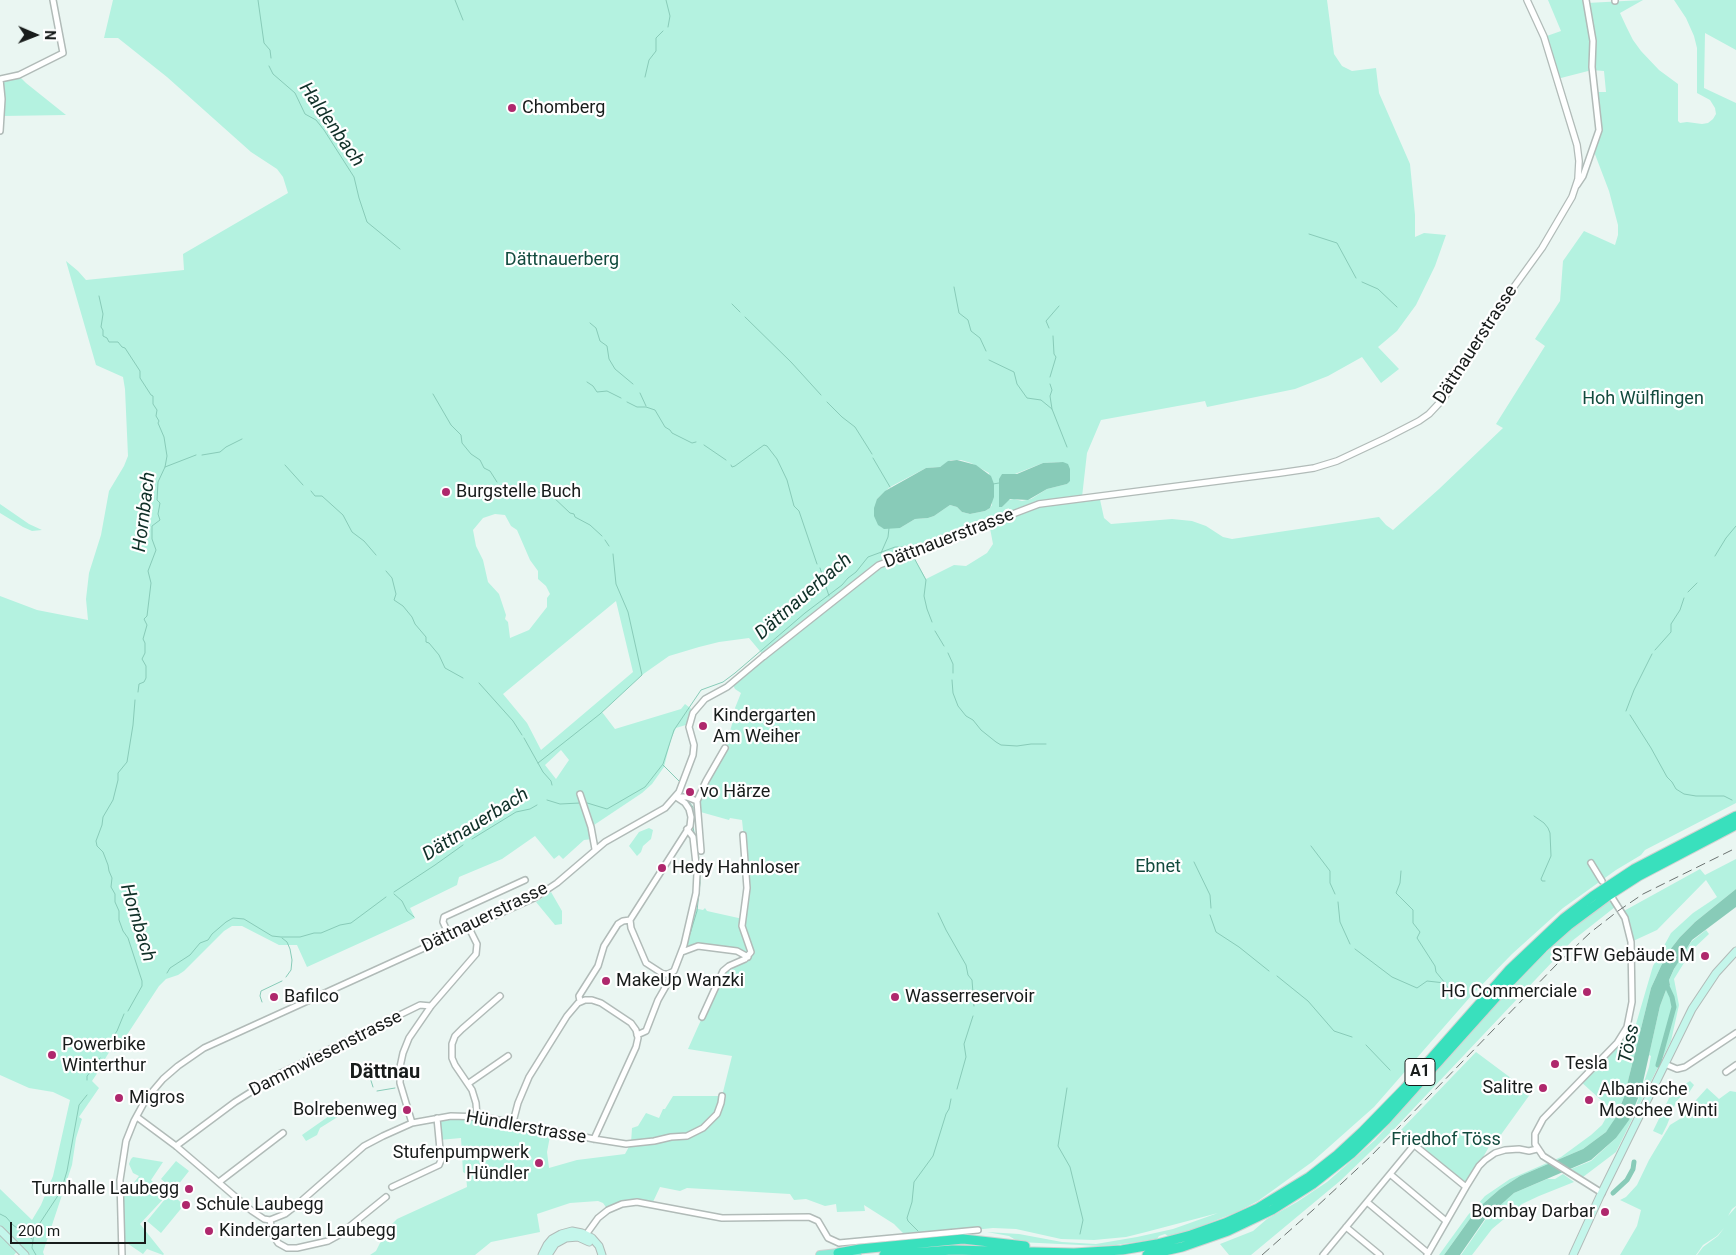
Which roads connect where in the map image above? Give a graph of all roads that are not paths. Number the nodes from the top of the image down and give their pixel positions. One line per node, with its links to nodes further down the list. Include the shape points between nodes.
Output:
1 (53, 0): 4 (street, via 63,52 19,75)
2 (1527, 0): 7 (street, Dättnauerstrasse, via 1545,42 1577,145 1580,161)
3 (1586, 0): 7 (street, via 1593,41 1592,67 1599,128)
4 (0, 79): 5 (street)
5 (1, 116): 6 (street)
6 (0, 131)
7 (1577, 185): 8 (street, Dättnauerstrasse, via 1542,248 1484,331 1447,394 1419,421 1337,461 1314,468 1039,504 880,564)
8 (764, 656): 10 (street, Dättnauerstrasse, via 727,687 705,699 693,713 689,726 694,753)
9 (725, 748): 12 (street)
10 (676, 797): 12 (street); 15 (street, via 690,811); 17 (street, Dättnauerstrasse, via 662,810)
11 (582, 800): 17 (street)
12 (697, 801): 18 (street)
13 (1736, 816): 68 (highway, A1, via 1634,869 1564,918 1506,974 1372,1123 1294,1188 1236,1219 1180,1239 1122,1250)
14 (1736, 825): 77 (highway, A1, via 1634,879 1569,925 1508,984 1382,1125 1314,1184 1272,1210 1228,1231)
15 (688, 830): 23 (street); 27 (street, via 693,837 697,886)
16 (743, 836): 28 (street, via 747,880 742,926 750,949)
17 (595, 849): 24 (street, Dättnauerstrasse, via 546,891)
18 (702, 851)
19 (1591, 863): 21 (street)
20 (525, 880): 25 (street, via 444,917)
21 (1602, 881)
22 (1613, 899): 52 (street, via 1630,934 1630,1018 1618,1043 1538,1126 1534,1144)
23 (630, 920): 29 (street, via 646,963 663,974); 31 (street, via 616,926 602,950 597,969 579,996)
24 (469, 928): 25 (street, Dättnauerstrasse); 32 (street, via 477,944 476,954)
25 (450, 937): 43 (street, Dättnauerstrasse, via 204,1048 163,1079)
26 (1736, 950): 37 (main road, via 1701,994)
27 (682, 952): 28 (street, via 698,946 737,951); 29 (street)
28 (748, 956): 33 (street, via 723,972)
29 (671, 973): 35 (street, via 645,1032)
30 (500, 996): 40 (street, via 462,1029 452,1044 455,1065)
31 (580, 1002): 35 (street, via 590,999 601,1003 631,1022); 45 (street, via 570,1010 534,1067)
32 (430, 1006): 46 (street, via 407,1042 399,1072); 51 (street, Dammwiesenstrasse, via 420,1005 281,1073)
33 (702, 1017)
34 (1736, 1033): 37 (street, via 1685,1067)
35 (638, 1035): 49 (street, via 636,1047)
36 (508, 1056): 40 (street)
37 (1665, 1064): 57 (main road)
38 (1736, 1065): 39 (street)
39 (1726, 1072)
40 (469, 1083): 42 (street, via 475,1096)
41 (722, 1096): 49 (street, Hündlerstrasse, via 715,1118 689,1136 628,1144)
42 (477, 1116): 44 (street, Hündlerstrasse); 45 (street, Hündlerstrasse)
43 (137, 1117): 51 (street); 71 (street, Dättnauerstrasse, via 126,1141 120,1174)
44 (437, 1118): 46 (street, Hündlerstrasse); 55 (street, via 440,1164)
45 (513, 1122): 49 (street, Hündlerstrasse)
46 (412, 1123): 60 (street, Hündlerstrasse, via 364,1146 299,1203)
47 (283, 1133): 54 (street)
48 (1402, 1135): 50 (street)
49 (594, 1139)
50 (1414, 1145): 53 (street); 56 (street)
51 (176, 1146): 54 (street)
52 (1537, 1149): 56 (street, via 1495,1153 1479,1166); 57 (street, via 1546,1158)
53 (1390, 1174): 59 (street); 61 (street)
54 (219, 1182): 60 (street, via 252,1211)
55 (392, 1187)
56 (1466, 1187): 61 (street)
57 (1602, 1192): 80 (main road)
58 (386, 1197): 60 (street, via 339,1236 297,1248 287,1248 278,1243)
59 (1367, 1202): 62 (street); 69 (street)
60 (270, 1220)
61 (1446, 1220): 69 (street)
62 (1346, 1227): 78 (street); 79 (street)
63 (0, 1230): 70 (main road)
64 (978, 1230): 65 (street, via 839,1244 828,1238 818,1221 809,1217 718,1218 637,1202 608,1210)
65 (584, 1236): 72 (main road, via 572,1231 558,1235 549,1242); 73 (main road, via 560,1240); 74 (main road, via 597,1243)
66 (858, 1252): 67 (highway, A1); 68 (highway, A1, via 963,1239)
67 (843, 1253): 75 (main road)
68 (1062, 1253): 76 (highway, A1, via 958,1250)
69 (1427, 1254)
70 (25, 1255)
71 (122, 1255)
72 (542, 1255)
73 (548, 1255)
74 (601, 1255)
75 (820, 1255)
76 (884, 1255)
77 (1147, 1255)
78 (1323, 1255)
79 (1380, 1255)
80 (1573, 1255)

